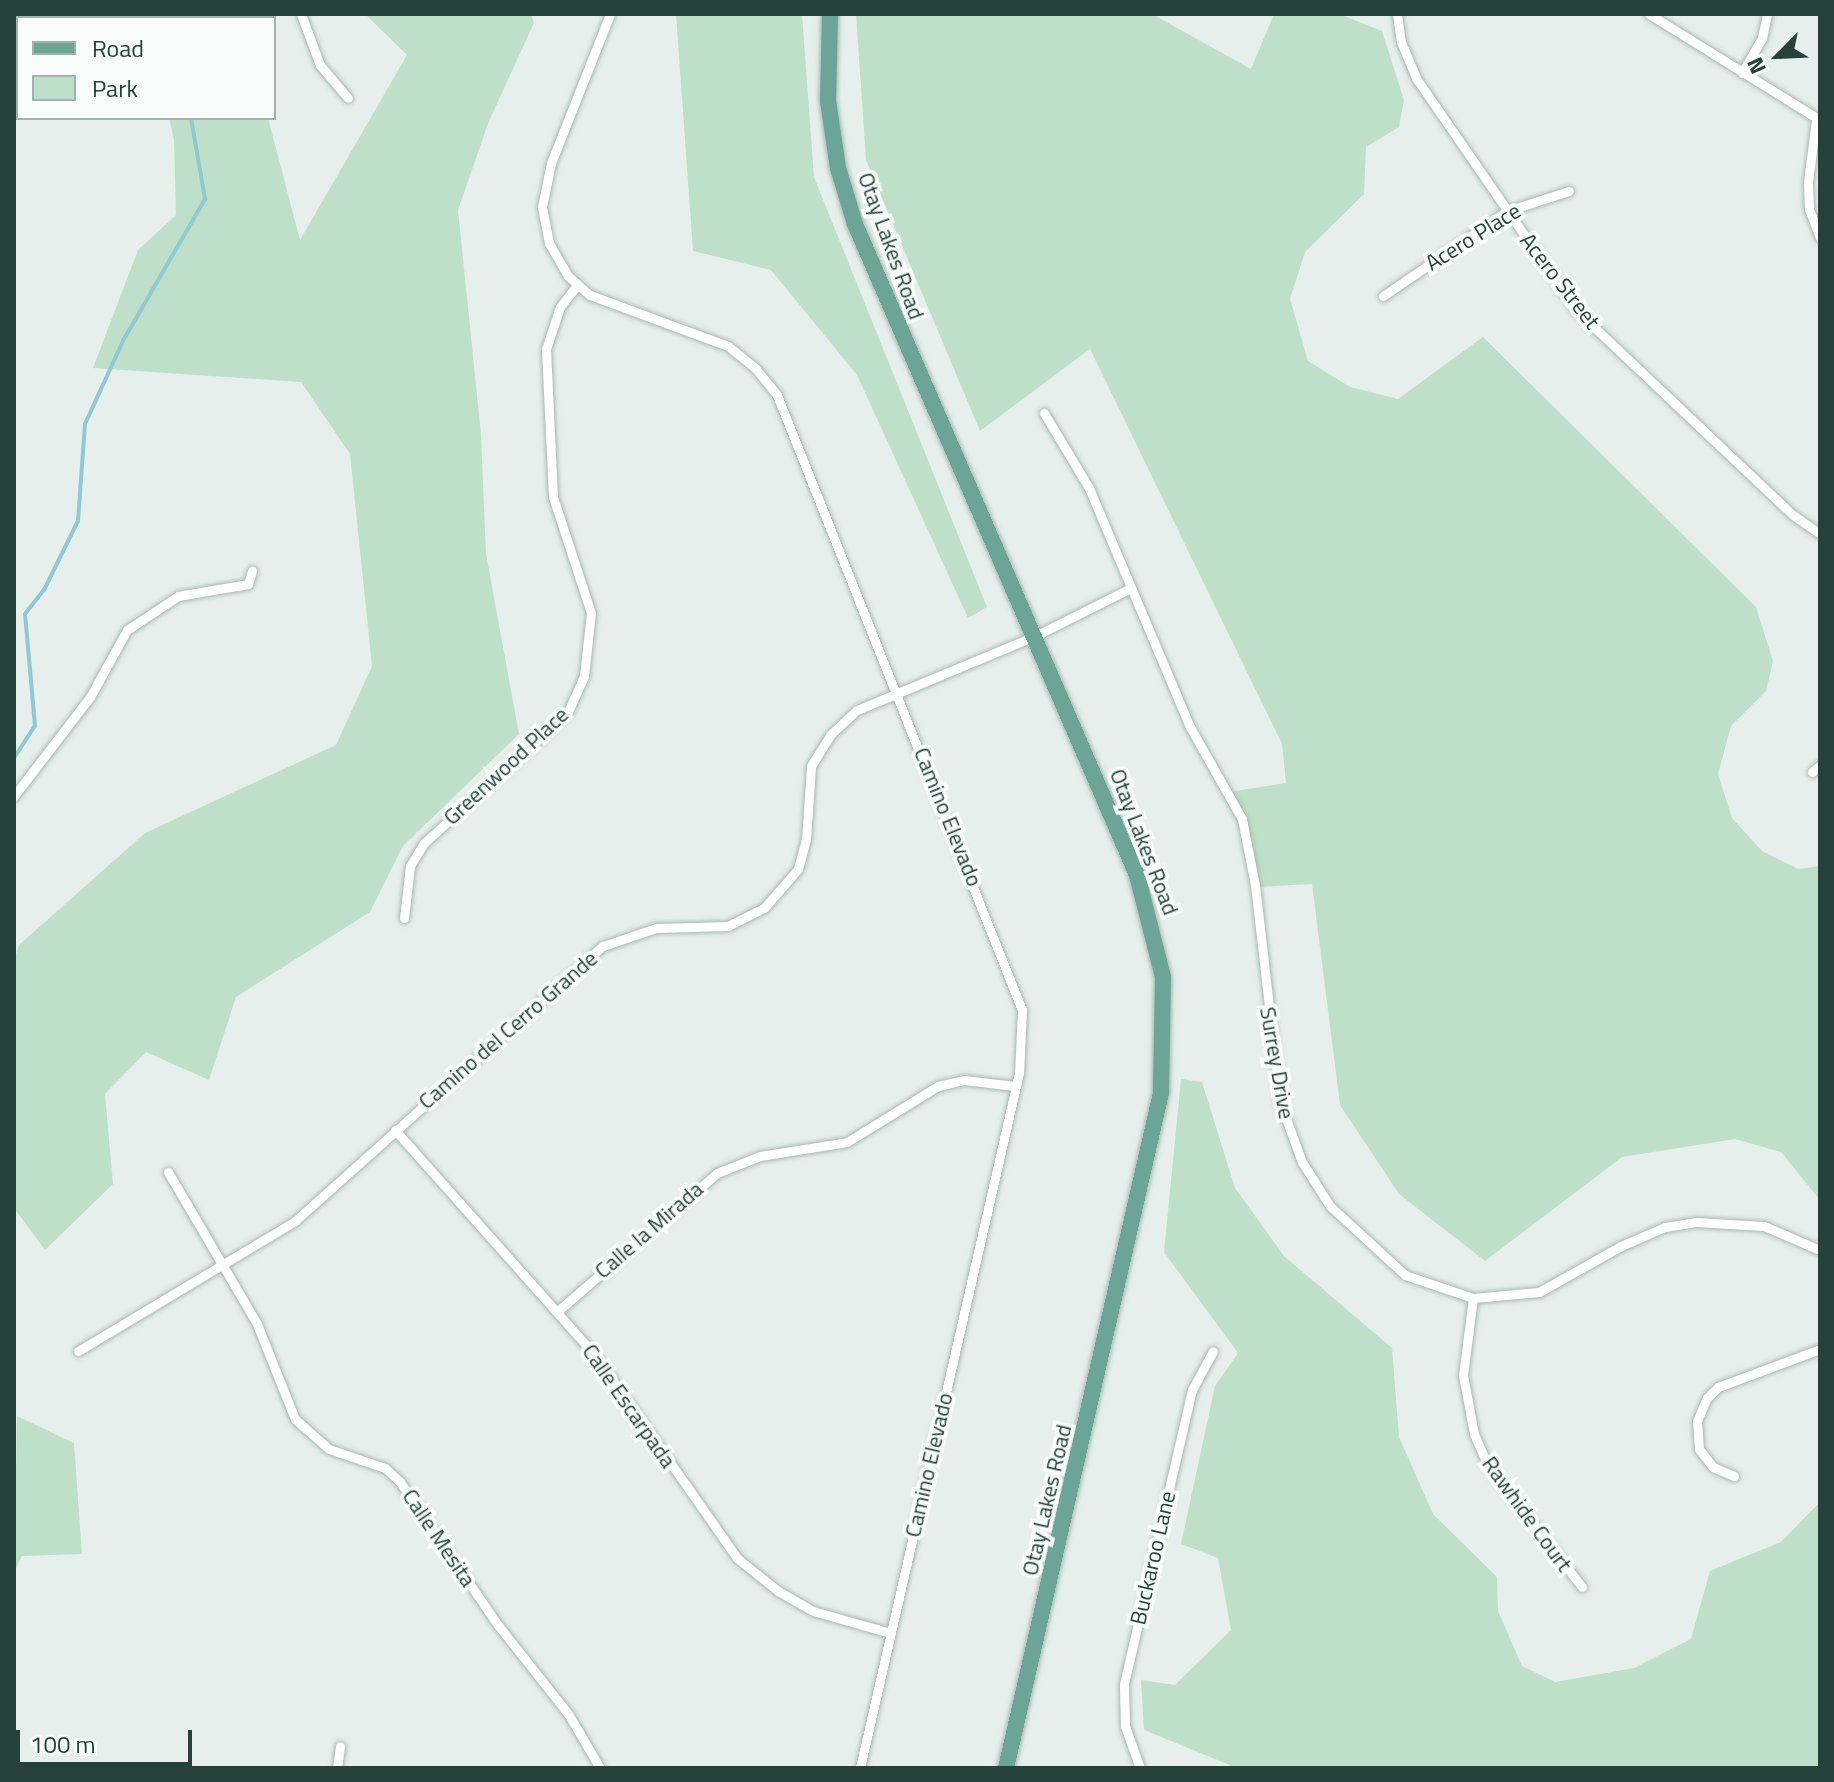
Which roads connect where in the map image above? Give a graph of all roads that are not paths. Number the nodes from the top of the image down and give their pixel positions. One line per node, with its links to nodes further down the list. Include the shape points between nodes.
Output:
1 (301, 14): 8 (street, via 314,54)
2 (610, 14): 13 (street, Camino Elevado, via 542,195 549,243)
3 (830, 14): 19 (main road, Otay Lakes Road, via 828,101 838,168 855,224 915,372)
4 (1397, 14): 11 (street, Acero Street, via 1401,42 1416,78)
5 (1649, 14): 7 (street)
6 (1767, 14): 7 (street, via 1762,38)
7 (1742, 73): 9 (street)
8 (348, 98)
9 (1818, 120): 12 (street, via 1808,182 1809,209)
10 (1569, 191): 11 (street, Acero Place)
11 (1507, 211): 14 (street, Acero Place); 16 (street, Acero Street, via 1577,311 1793,515)
12 (1820, 238)
13 (577, 285): 20 (street, Camino Elevado, via 601,300 719,341 769,384); 22 (street, Greenwood Place, via 560,307 546,349 553,497 591,613 584,676 568,712 423,844 410,866)
14 (1383, 296)
15 (1044, 413): 18 (street, Surrey Drive, via 1089,488)
16 (1820, 534)
17 (252, 571): 21 (street, via 248,584 178,596 127,630 90,697)
18 (1131, 588): 19 (street, Camino del Cerro Grande); 28 (street, Surrey Drive, via 1190,727 1242,819 1255,885 1280,1102 1302,1162 1330,1206 1392,1267 1431,1288)
19 (1035, 636): 20 (street, Camino del Cerro Grande); 40 (main road, Otay Lakes Road, via 1146,900 1163,977 1166,1047 1155,1124)
20 (897, 692): 23 (street, Camino Elevado, via 1019,995 1024,1036); 24 (street, Camino del Cerro Grande, via 847,717 816,755 798,869 774,900 728,926 656,928 603,946)
21 (14, 796)
22 (404, 918)
23 (1015, 1086): 29 (street, Calle la Mirada, via 964,1080 938,1086 847,1142 760,1156 717,1173); 35 (street, Camino Elevado)
24 (395, 1130): 27 (street, Camino del Cerro Grande, via 295,1221); 29 (street, Calle Escarpada)
25 (168, 1172): 27 (street, Calle Mesita)
26 (1820, 1250): 28 (street, Surrey Drive, via 1764,1226 1696,1222 1665,1227 1621,1246 1539,1292)
27 (223, 1264): 31 (street, Camino del Cerro Grande); 38 (street, Calle Mesita, via 257,1324 295,1419 329,1449 385,1468 400,1482 498,1625 569,1715)
28 (1473, 1298): 34 (street, Rawhide Court, via 1463,1375 1474,1434 1488,1465)
29 (559, 1310): 35 (street, Calle Escarpada, via 746,1566 813,1611)
30 (1820, 1349): 33 (street, via 1718,1387 1707,1398 1697,1421 1699,1449 1713,1467)
31 (78, 1351)
32 (1213, 1351): 41 (street, Buckaroo Lane, via 1192,1390 1124,1684 1125,1726)
33 (1734, 1476)
34 (1582, 1587)
35 (891, 1633): 39 (street, Camino Elevado)
36 (340, 1746): 37 (street)
37 (337, 1768)
38 (600, 1768)
39 (860, 1768)
40 (1006, 1768)
41 (1140, 1768)

